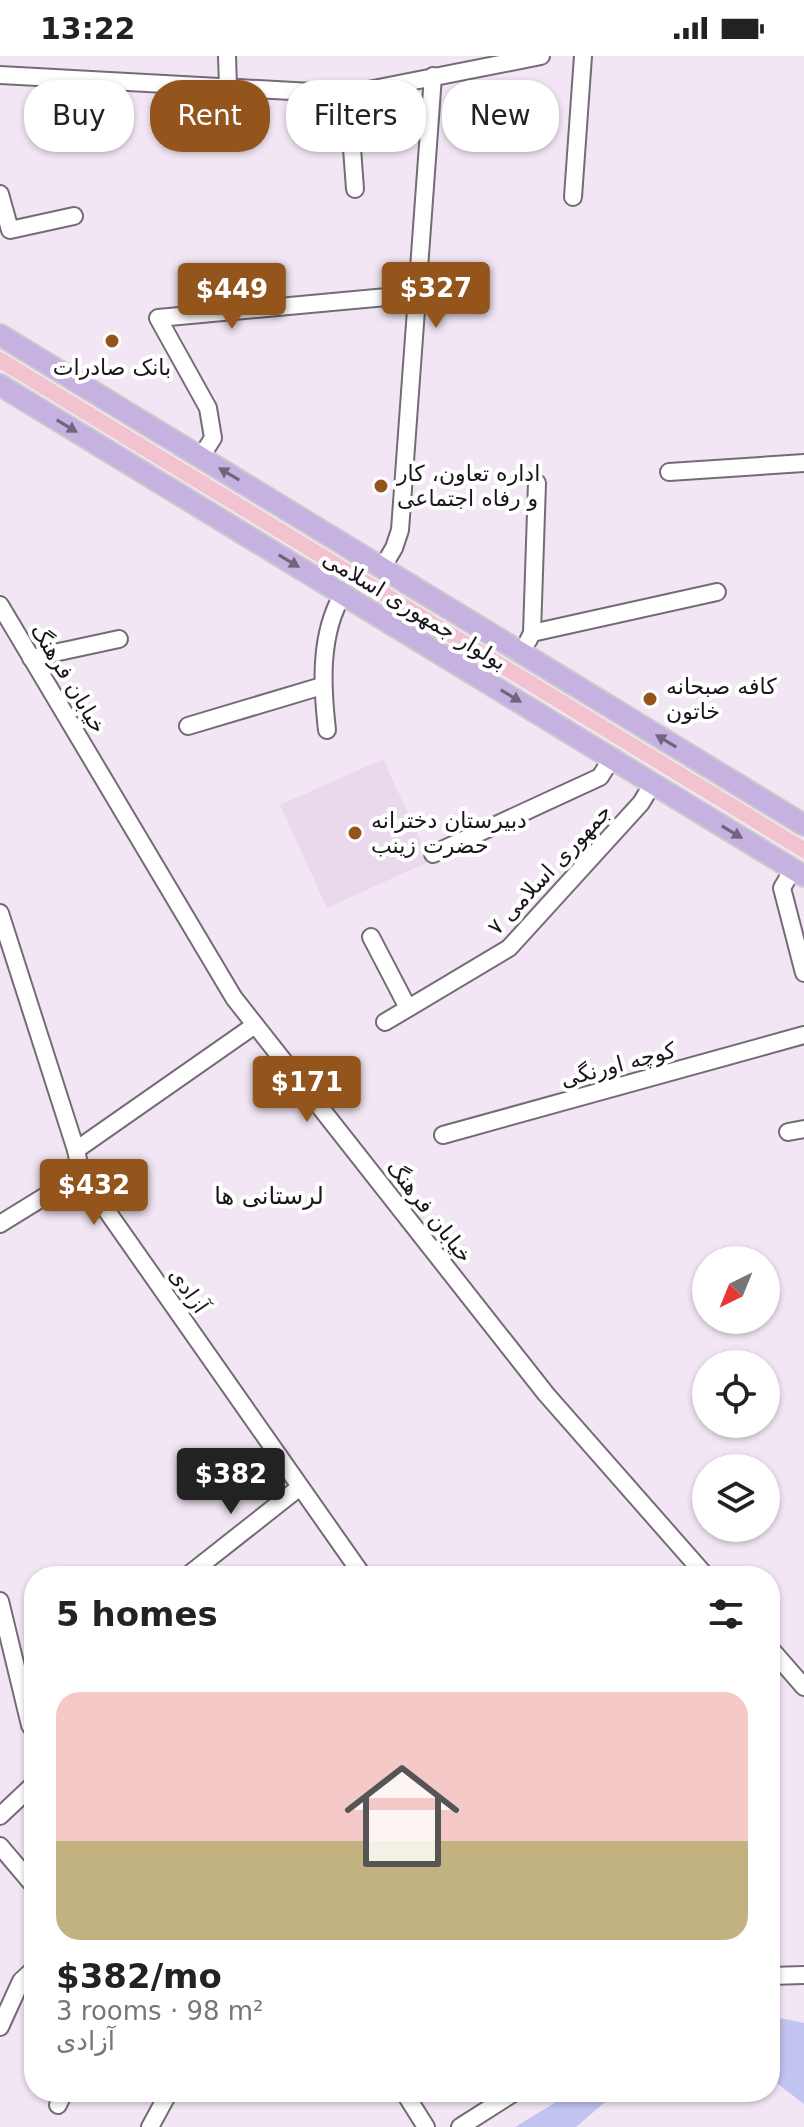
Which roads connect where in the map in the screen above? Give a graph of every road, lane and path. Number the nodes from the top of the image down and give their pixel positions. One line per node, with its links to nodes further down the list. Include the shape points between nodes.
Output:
1 (227, 56): 6 (street)
2 (541, 56): 5 (street)
3 (583, 56): 12 (street)
4 (0, 75): 8 (street)
5 (433, 76): 7 (street); 14 (street)
6 (228, 80)
7 (414, 80)
8 (150, 83)
9 (352, 152): 10 (street)
10 (355, 189)
11 (0, 194): 13 (street, via 10,230)
12 (573, 197)
13 (74, 216)
14 (419, 294): 17 (street, via 158,318 208,408 213,438); 21 (street, via 400,530)
15 (0, 335): 17 (main road, بولوار جمهوری اسلامی)
16 (0, 385): 23 (main road, بولوار جمهوری اسلامی, one-way to 23)
17 (201, 457): 21 (main road, بولوار جمهوری اسلامی, one-way to 17)
18 (804, 463): 19 (street)
19 (669, 472)
20 (537, 483): 25 (street)
21 (382, 568): 27 (main road, بولوار جمهوری اسلامی)
22 (717, 592): 25 (street)
23 (343, 594): 29 (street, via 331,614); 32 (main road, بولوار جمهوری اسلامی, one-way to 32)
24 (0, 605): 28 (street, خیابان فرهنگ)
25 (532, 633): 27 (street)
26 (119, 639): 28 (street)
27 (521, 652): 34 (main road, بولوار جمهوری اسلامی, one-way to 27)
28 (31, 658): 42 (street, خیابان فرهنگ)
29 (322, 686): 30 (street); 31 (street)
30 (188, 726)
31 (327, 730)
32 (612, 758): 33 (main road, بولوار جمهوری اسلامی); 35 (street, via 600,777)
33 (653, 783): 36 (main road, بولوار جمهوری اسلامی, one-way to 36); 40 (street, جمهوری اسلامی ۷, via 641,803 509,948)
34 (804, 825)
35 (433, 854)
36 (799, 872): 39 (street, via 782,888)
37 (0, 913): 45 (street, آزادی)
38 (371, 937): 40 (street)
39 (804, 973)
40 (408, 1008): 41 (street, جمهوری اسلامی ۷)
41 (385, 1022)
42 (255, 1025): 45 (street); 51 (street, خیابان فرهنگ, via 546,1394)
43 (804, 1035): 44 (street, کوچه اورنگی)
44 (443, 1135)
45 (76, 1150): 46 (street, آزادی)
46 (81, 1174): 47 (street); 48 (street, آزادی)
47 (0, 1224)
48 (300, 1487): 49 (street); 50 (street, آزادی)
49 (200, 1566)
50 (356, 1566)
51 (697, 1566)
52 (0, 1601): 53 (street)
53 (3, 1624): 57 (street)
54 (780, 1659): 56 (street)
55 (804, 1662): 56 (street)
56 (785, 1665): 58 (street)
57 (24, 1675)
58 (804, 1687)
59 (24, 1793): 60 (street)
60 (0, 1816)
61 (0, 1846): 62 (street)
62 (24, 1874)
63 (804, 1975): 64 (street)
64 (780, 1976)
65 (24, 1978): 66 (street)
66 (0, 2027)
67 (164, 2102): 70 (street)
68 (410, 2102): 71 (street)
69 (499, 2102): 72 (street)
70 (150, 2127)
71 (426, 2127)
72 (460, 2127)

